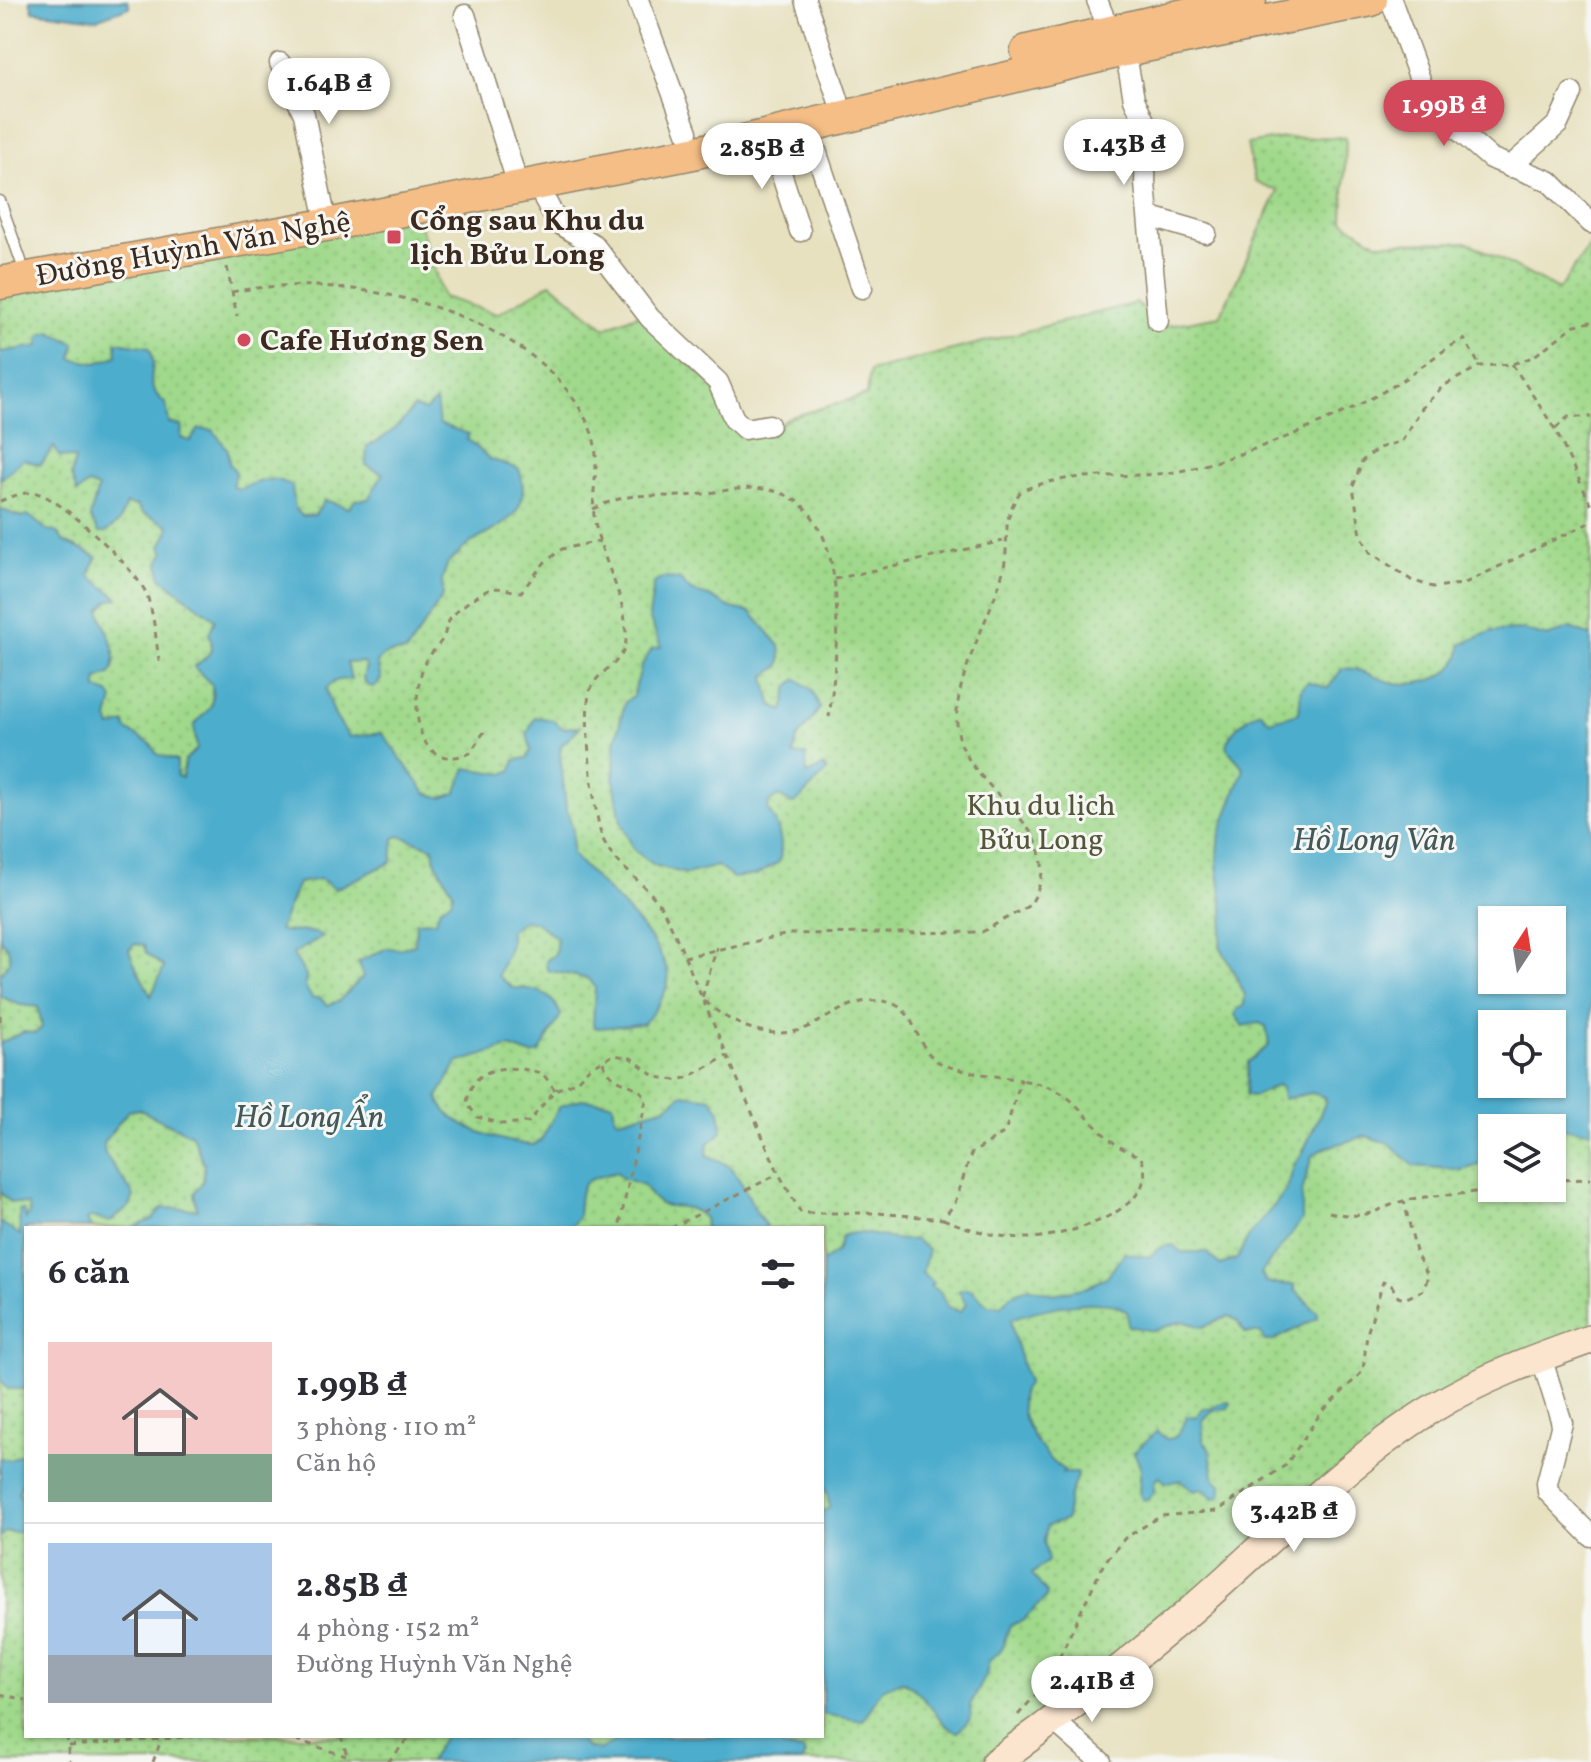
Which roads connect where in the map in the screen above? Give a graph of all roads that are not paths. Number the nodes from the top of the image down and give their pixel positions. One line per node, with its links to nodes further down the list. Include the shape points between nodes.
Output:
1 (638, 0): 15 (street)
2 (805, 0): 12 (street)
3 (1097, 0): 9 (street)
4 (1250, 0): 7 (main road, Đường Huỳnh Văn Nghệ)
5 (1371, 0): 9 (main road, Đường Huỳnh Văn Nghệ)
6 (1391, 0): 16 (street, via 1429,104 1490,158)
7 (1169, 9): 9 (main road, Đường Huỳnh Văn Nghệ)
8 (465, 15): 17 (street)
9 (1117, 40): 12 (main road, Đường Huỳnh Văn Nghệ); 13 (main road, Đường Huỳnh Văn Nghệ); 20 (street, via 1146,125)
10 (280, 63): 19 (street, via 304,114)
11 (1572, 93): 16 (street, via 1558,124)
12 (838, 99): 15 (main road, Đường Huỳnh Văn Nghệ)
13 (808, 127): 14 (main road, Đường Huỳnh Văn Nghệ); 25 (street)
14 (769, 136): 15 (main road, Đường Huỳnh Văn Nghệ); 22 (street)
15 (690, 143): 17 (main road, Đường Huỳnh Văn Nghệ)
16 (1510, 167): 21 (street, via 1549,181)
17 (525, 177): 19 (main road, Đường Huỳnh Văn Nghệ); 24 (main road, Đường Huỳnh Văn Nghệ, via 222,244); 27 (street, via 558,223 593,244 650,318 718,382 734,419 745,429)
18 (0, 201): 24 (lane)
19 (323, 207): 24 (main road, Đường Huỳnh Văn Nghệ)
20 (1148, 216): 23 (street); 26 (street)
21 (1591, 223)
22 (800, 231)
23 (1206, 233)
24 (7, 269)
25 (862, 288)
26 (1158, 321)
27 (769, 425)
28 (1591, 1339): 29 (main road)
29 (1541, 1357): 30 (street, via 1562,1423 1548,1492); 31 (main road, via 1435,1406 1393,1436 1190,1611)
30 (1591, 1536)
31 (1053, 1720): 32 (main road); 33 (street)
32 (996, 1762)
33 (1101, 1762)

